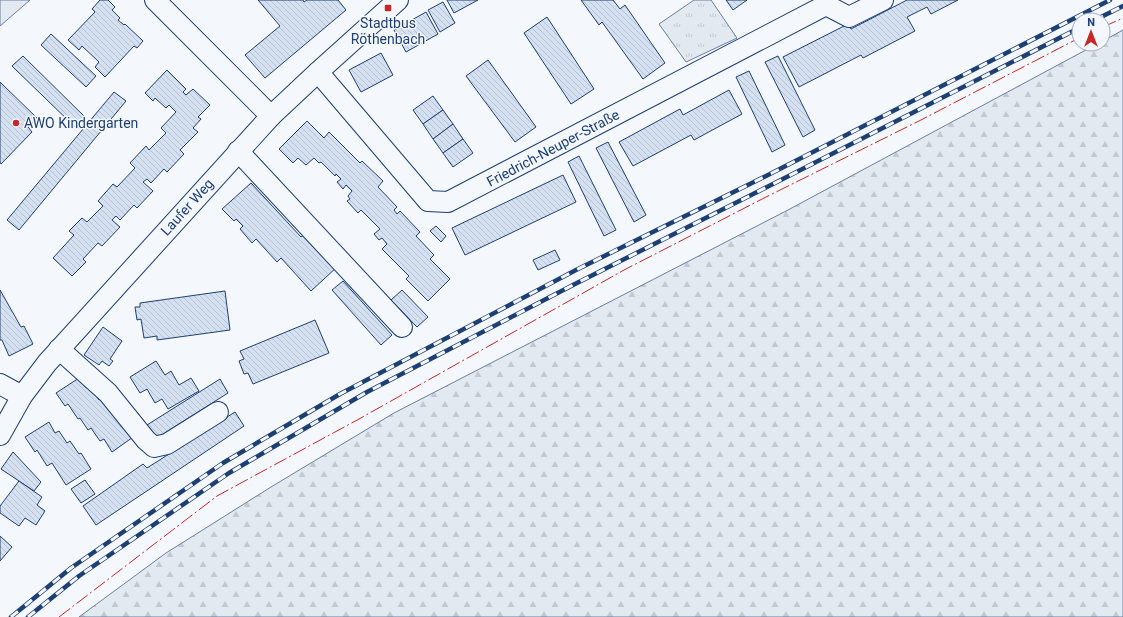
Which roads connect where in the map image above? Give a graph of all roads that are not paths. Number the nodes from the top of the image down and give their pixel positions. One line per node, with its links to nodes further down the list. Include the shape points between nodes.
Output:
1 (155, 0): 6 (street)
2 (398, 0): 5 (street, Laufer Weg)
3 (883, 0): 4 (street, Friedrich-Neuper-Straße, via 849,17)
4 (826, 3): 5 (street, Friedrich-Neuper-Straße, via 448,202 428,202)
5 (318, 72): 6 (street, Laufer Weg)
6 (270, 116): 7 (street, Laufer Weg)
7 (238, 151): 8 (street); 9 (street, Laufer Weg)
8 (402, 327)
9 (59, 349): 11 (street, Laufer Weg); 12 (street, via 108,393 154,447 166,444)
10 (0, 384): 11 (street)
11 (22, 396): 13 (street, Laufer Weg)
12 (218, 412)
13 (0, 435)

